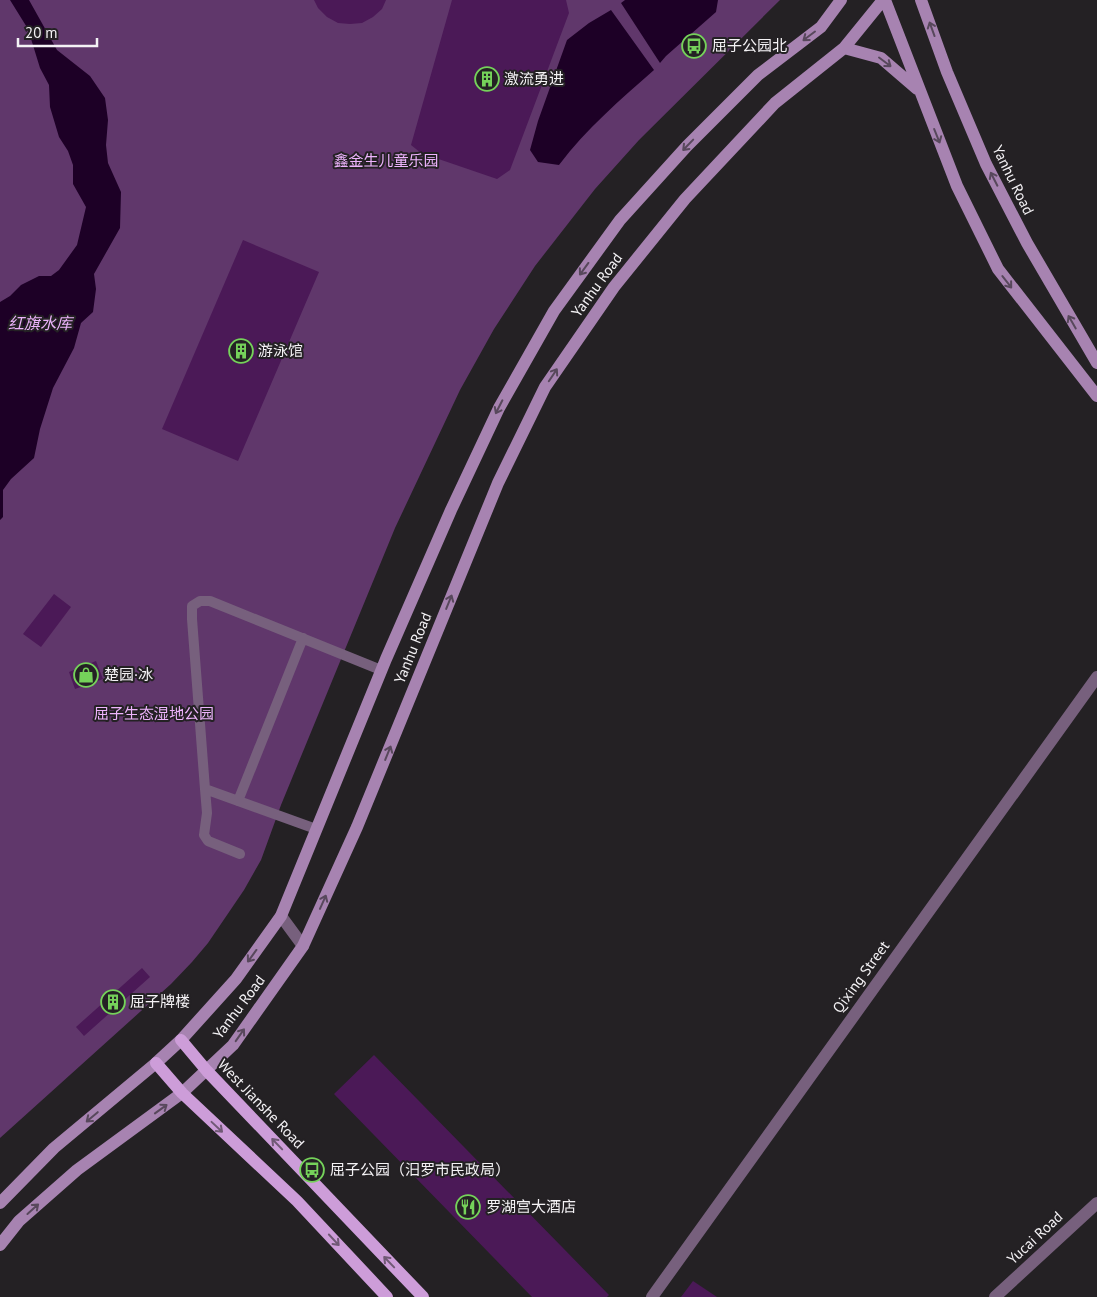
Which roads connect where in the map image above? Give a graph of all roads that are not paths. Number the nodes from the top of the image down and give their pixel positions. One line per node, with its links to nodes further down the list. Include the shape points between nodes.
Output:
1 (840, 0): 9 (main road, Yanhu Road, one-way to 9, via 821,27 758,75 687,146 620,220 554,311 499,408 450,510)
2 (884, 0): 4 (main road, Yanhu Road); 5 (main road, Yanhu Road)
3 (921, 0): 6 (main road, Yanhu Road, one-way to 3, via 1026,243 986,164)
4 (844, 48): 5 (main road, Yanhu Road, one-way to 5, via 881,58); 16 (main road, Yanhu Road, one-way to 4, via 357,827 498,483 546,387 614,287 685,198 775,104)
5 (919, 90): 7 (main road, Yanhu Road, one-way to 7, via 957,186 998,269)
6 (1097, 363)
7 (1097, 396)
8 (303, 638): 9 (lane); 11 (lane, via 210,601 200,601 192,606); 12 (lane)
9 (381, 670): 13 (main road, Yanhu Road)
10 (1097, 676): 26 (street, Qixing Street)
11 (205, 789): 12 (lane); 14 (lane, via 207,813 204,835 208,841)
12 (238, 801): 13 (lane)
13 (316, 829): 15 (main road, Yanhu Road)
14 (240, 854)
15 (281, 916): 16 (street); 17 (main road, Yanhu Road, one-way to 17, via 236,979)
16 (303, 946): 19 (main road, Yanhu Road, one-way to 16, via 233,1045)
17 (181, 1040): 18 (main road, Yanhu Road); 19 (main road, West Jianshe Road)
18 (156, 1063): 20 (main road); 21 (main road, Yanhu Road, one-way to 21, via 54,1148)
19 (207, 1071): 20 (main road, Yanhu Road); 25 (main road, West Jianshe Road, one-way to 19)
20 (182, 1093): 23 (main road, Yanhu Road, one-way to 20, via 19,1221 77,1170); 24 (main road, one-way to 24, via 297,1201)
21 (0, 1203)
22 (1097, 1203): 27 (street, Yucai Road)
23 (0, 1245)
24 (387, 1297)
25 (423, 1297)
26 (652, 1297)
27 (995, 1297)

